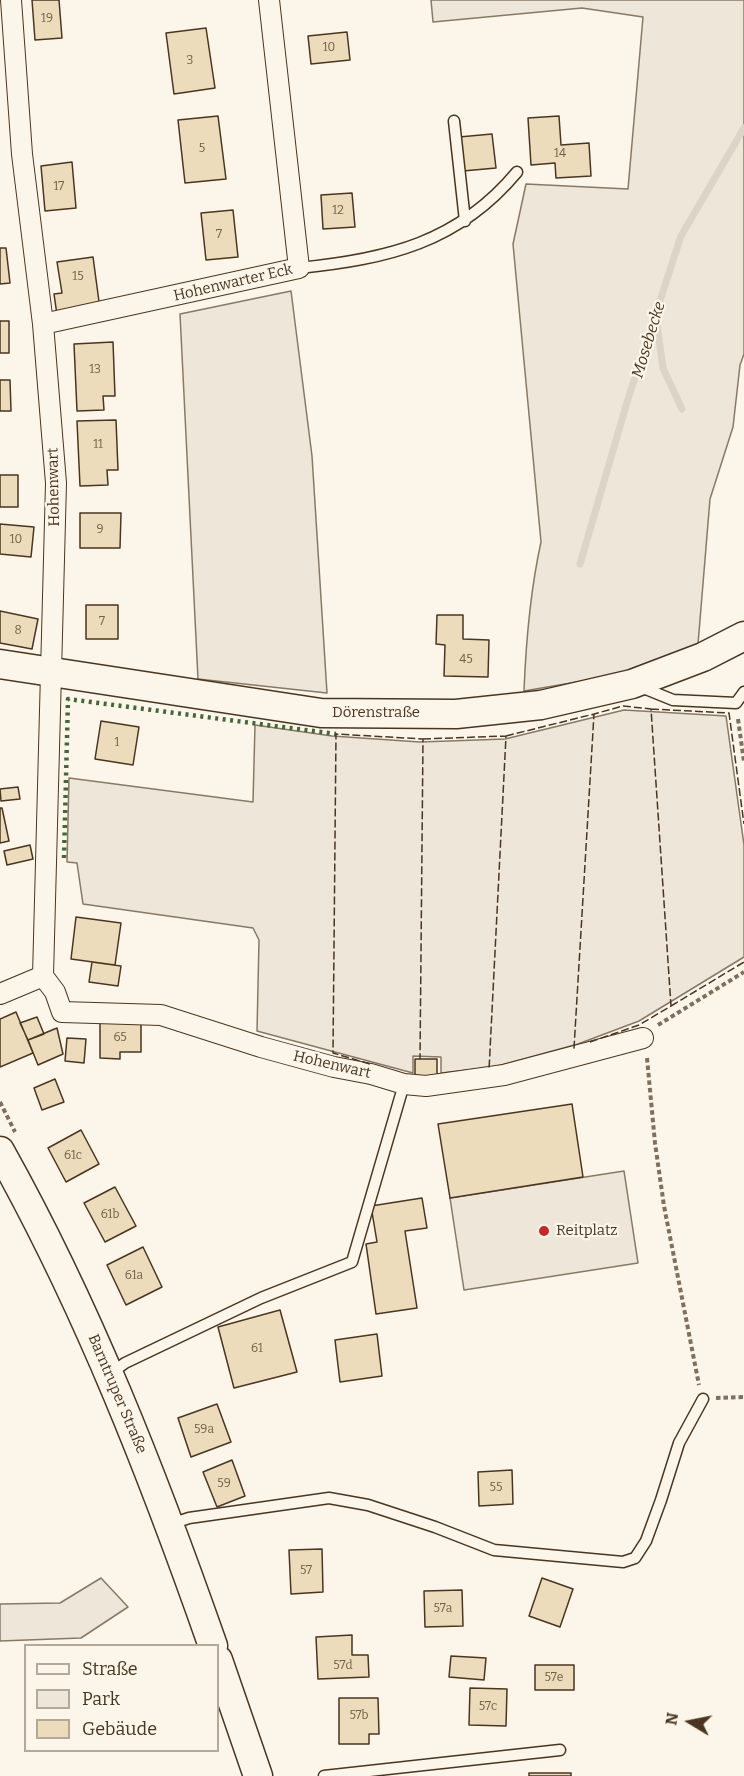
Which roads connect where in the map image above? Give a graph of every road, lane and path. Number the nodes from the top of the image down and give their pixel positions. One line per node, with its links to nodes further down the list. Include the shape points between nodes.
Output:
1 (11, 0): 7 (street, Hohenwart, via 22,154)
2 (269, 0): 6 (street, Hohenwarter Eck)
3 (454, 121): 5 (lane)
4 (517, 172): 5 (lane, via 498,196)
5 (465, 221): 6 (lane, via 402,250 346,263)
6 (299, 268): 7 (street, Hohenwarter Eck)
7 (44, 324): 10 (street, Hohenwart, via 56,483)
8 (744, 636): 11 (street, Dörenstraße, via 703,657)
9 (0, 664): 10 (street, Dörenstraße)
10 (50, 673): 11 (street, Dörenstraße, via 321,713 456,714 541,705); 16 (street, Hohenwart)
11 (632, 684): 13 (lane, via 673,700)
12 (744, 692): 13 (lane)
13 (736, 703): 14 (path)
14 (744, 762)
15 (744, 972): 18 (path, via 652,1028)
16 (43, 976): 17 (street); 19 (street, Hohenwart, via 62,1012 161,1015 261,1047)
17 (0, 994)
18 (643, 1038): 19 (street, Hohenwart, via 485,1078 426,1086); 23 (path, via 664,1206)
19 (404, 1084): 21 (lane, via 352,1262 261,1298)
20 (0, 1151): 21 (street, Barntruper Straße, via 69,1284)
21 (110, 1374): 24 (street, Barntruper Straße)
22 (744, 1397): 23 (path)
23 (703, 1399): 24 (lane, via 679,1443 646,1541 634,1558 623,1562 494,1550 368,1505 329,1498)
24 (170, 1524): 25 (street, Barntruper Straße)
25 (212, 1644)
26 (219, 1663): 29 (street)
27 (560, 1750): 28 (lane)
28 (416, 1766): 30 (lane); 31 (lane)
29 (258, 1776)
30 (324, 1776)
31 (424, 1776)

